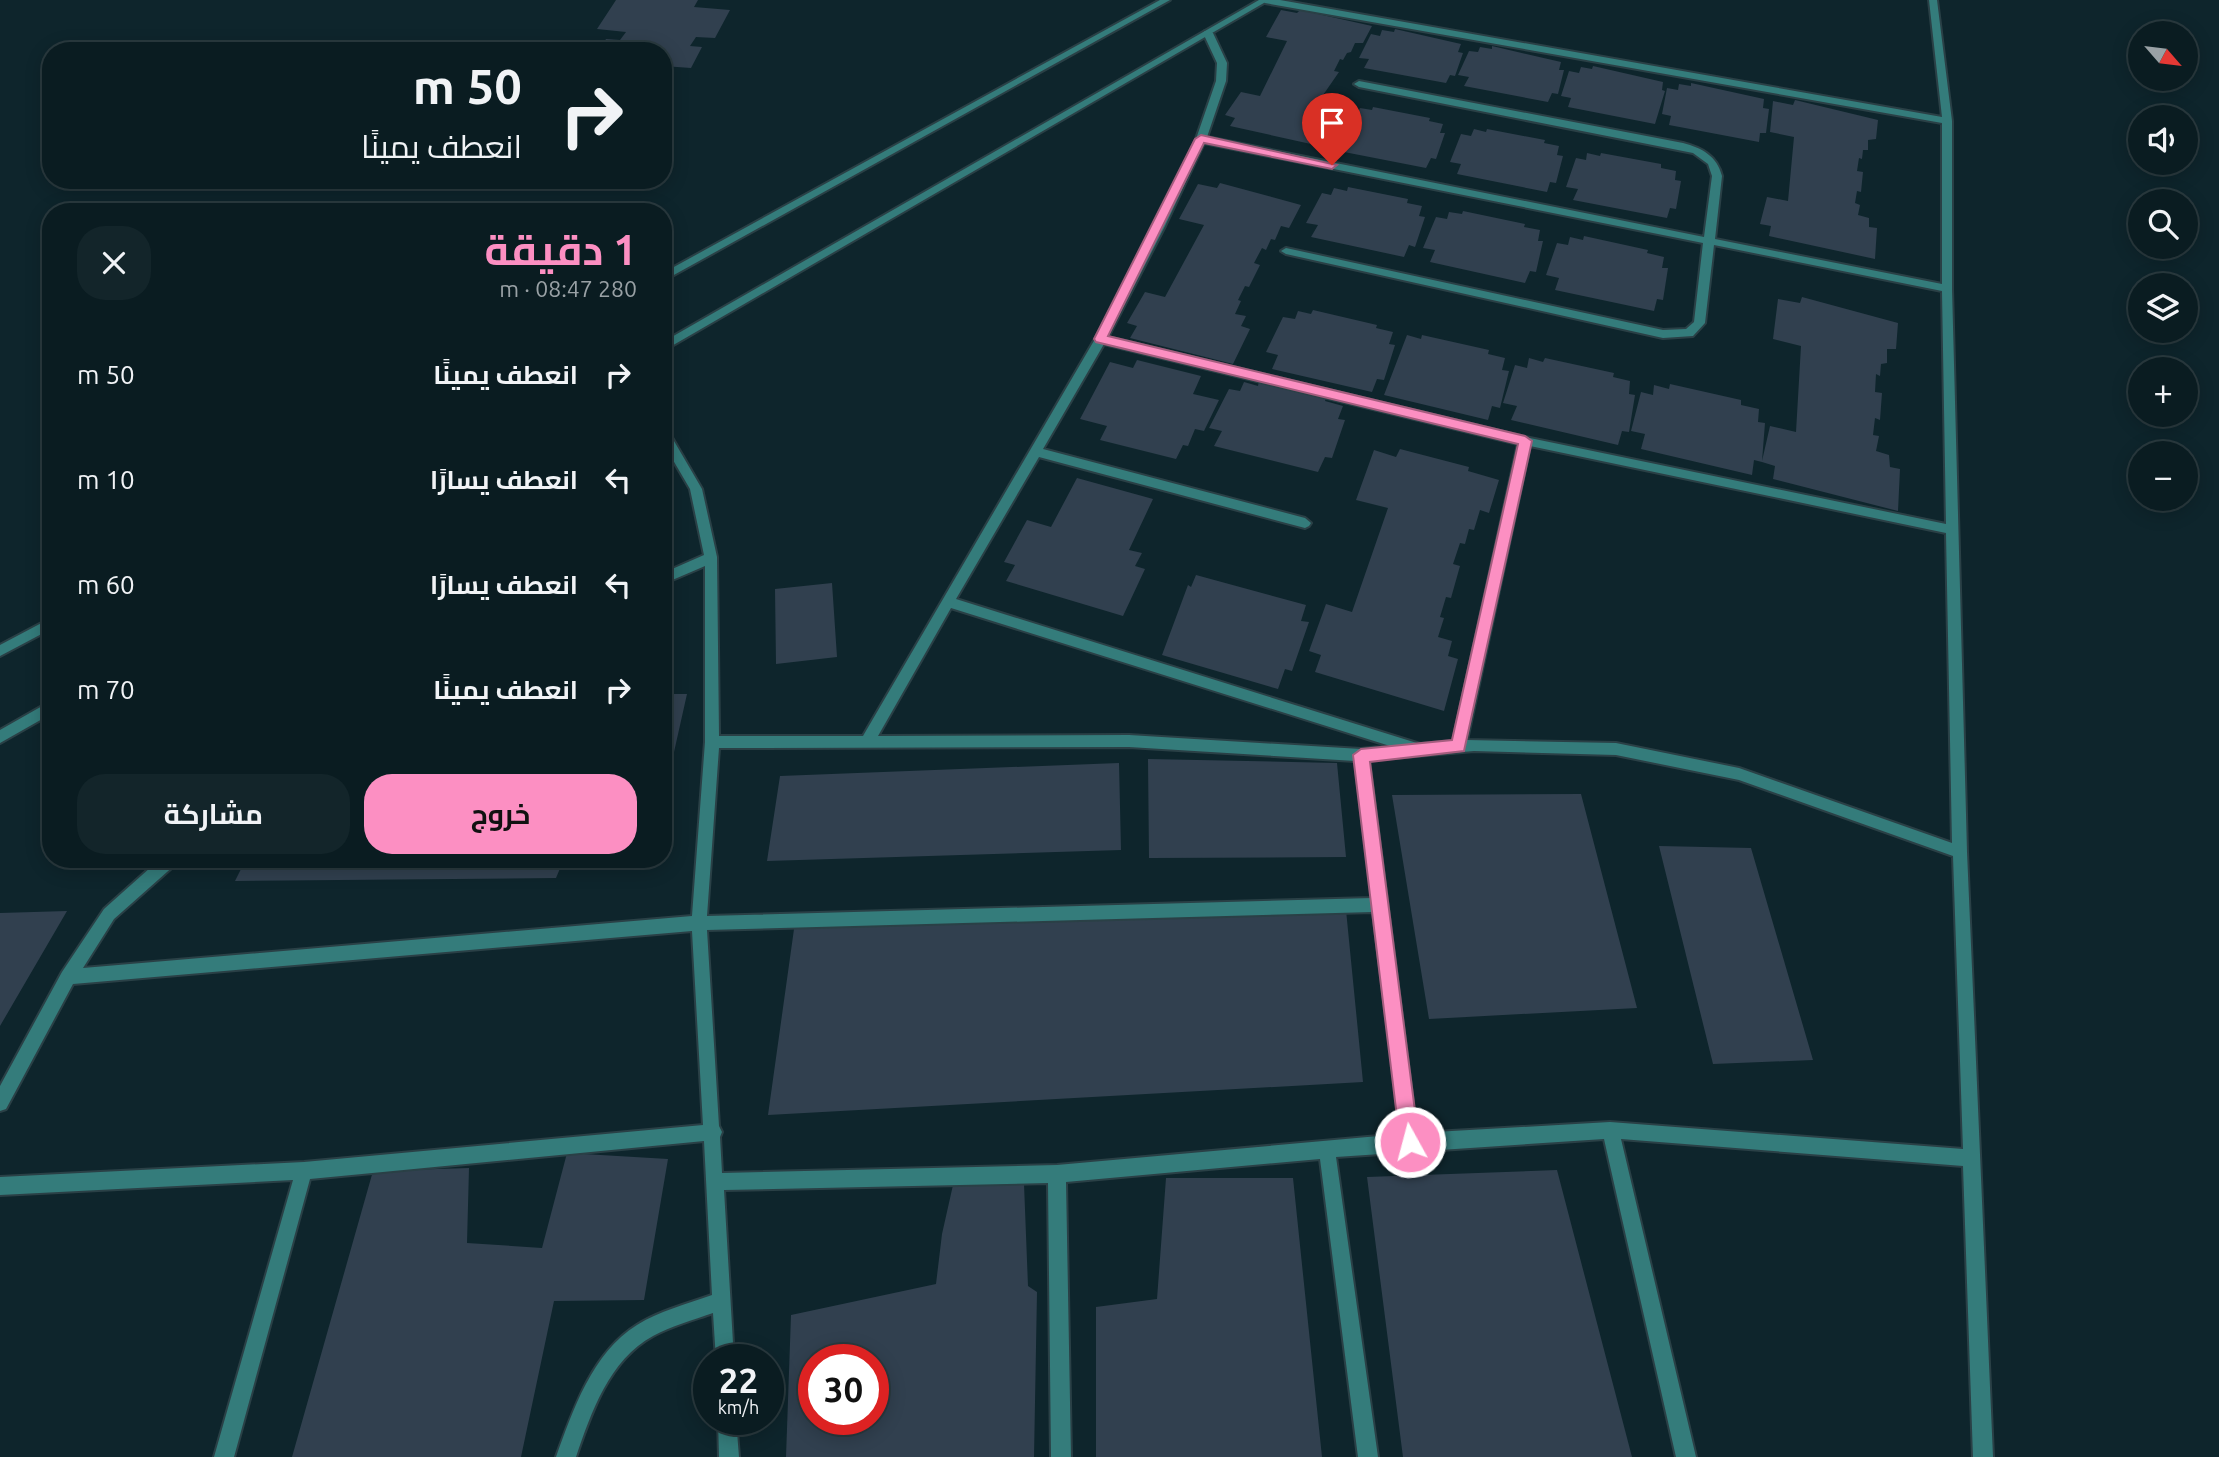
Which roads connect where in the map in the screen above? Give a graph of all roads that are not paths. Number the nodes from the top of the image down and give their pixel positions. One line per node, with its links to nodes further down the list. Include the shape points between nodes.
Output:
1 (1166, 0): 10 (street)
2 (1265, 0): 4 (street); 6 (street)
3 (1933, 0): 6 (street)
4 (1208, 33): 7 (street, via 1223,72); 13 (street)
5 (1359, 84): 8 (street, via 1696,150 1716,169)
6 (1947, 121): 11 (street)
7 (1201, 139): 8 (street); 12 (street)
8 (1709, 242): 9 (street, via 1699,323 1689,333 1677,335); 11 (street)
9 (1286, 251)
10 (672, 273)
11 (1947, 289): 18 (street)
12 (1101, 339): 14 (street); 16 (street)
13 (672, 342)
14 (1525, 441): 18 (street); 28 (street)
15 (672, 448): 19 (street, via 696,489)
16 (1034, 451): 17 (street); 21 (street)
17 (1305, 523)
18 (1954, 530): 31 (street)
19 (711, 557): 20 (street); 26 (street)
20 (672, 575)
21 (949, 602): 27 (street); 29 (street)
22 (42, 627): 23 (street)
23 (0, 651)
24 (42, 712): 25 (street)
25 (0, 737)
26 (712, 742): 27 (street); 34 (street)
27 (866, 743): 30 (street, via 1129,741)
28 (1459, 746): 29 (street); 31 (street, via 1616,749 1739,774)
29 (1422, 750): 30 (street)
30 (1361, 755): 33 (street)
31 (1960, 852): 41 (street)
32 (160, 868): 35 (street, via 109,914)
33 (1381, 905): 34 (street); 39 (street)
34 (699, 923): 35 (street); 38 (street)
35 (68, 977): 36 (street)
36 (0, 1104)
37 (1610, 1130): 39 (street); 41 (street); 54 (street)
38 (714, 1132): 42 (street); 44 (street)
39 (1410, 1142): 40 (street)
40 (1327, 1150): 43 (street); 53 (street)
41 (1973, 1158): 55 (street)
42 (304, 1171): 45 (street); 49 (street)
43 (1057, 1174): 44 (street); 52 (street)
44 (715, 1182): 46 (street)
45 (0, 1186)
46 (723, 1300): 47 (street); 50 (street, via 643,1331 614,1359 584,1404)
47 (724, 1344)
48 (728, 1435): 51 (street)
49 (224, 1457)
50 (566, 1457)
51 (729, 1457)
52 (1061, 1457)
53 (1368, 1457)
54 (1686, 1457)
55 (1983, 1457)

